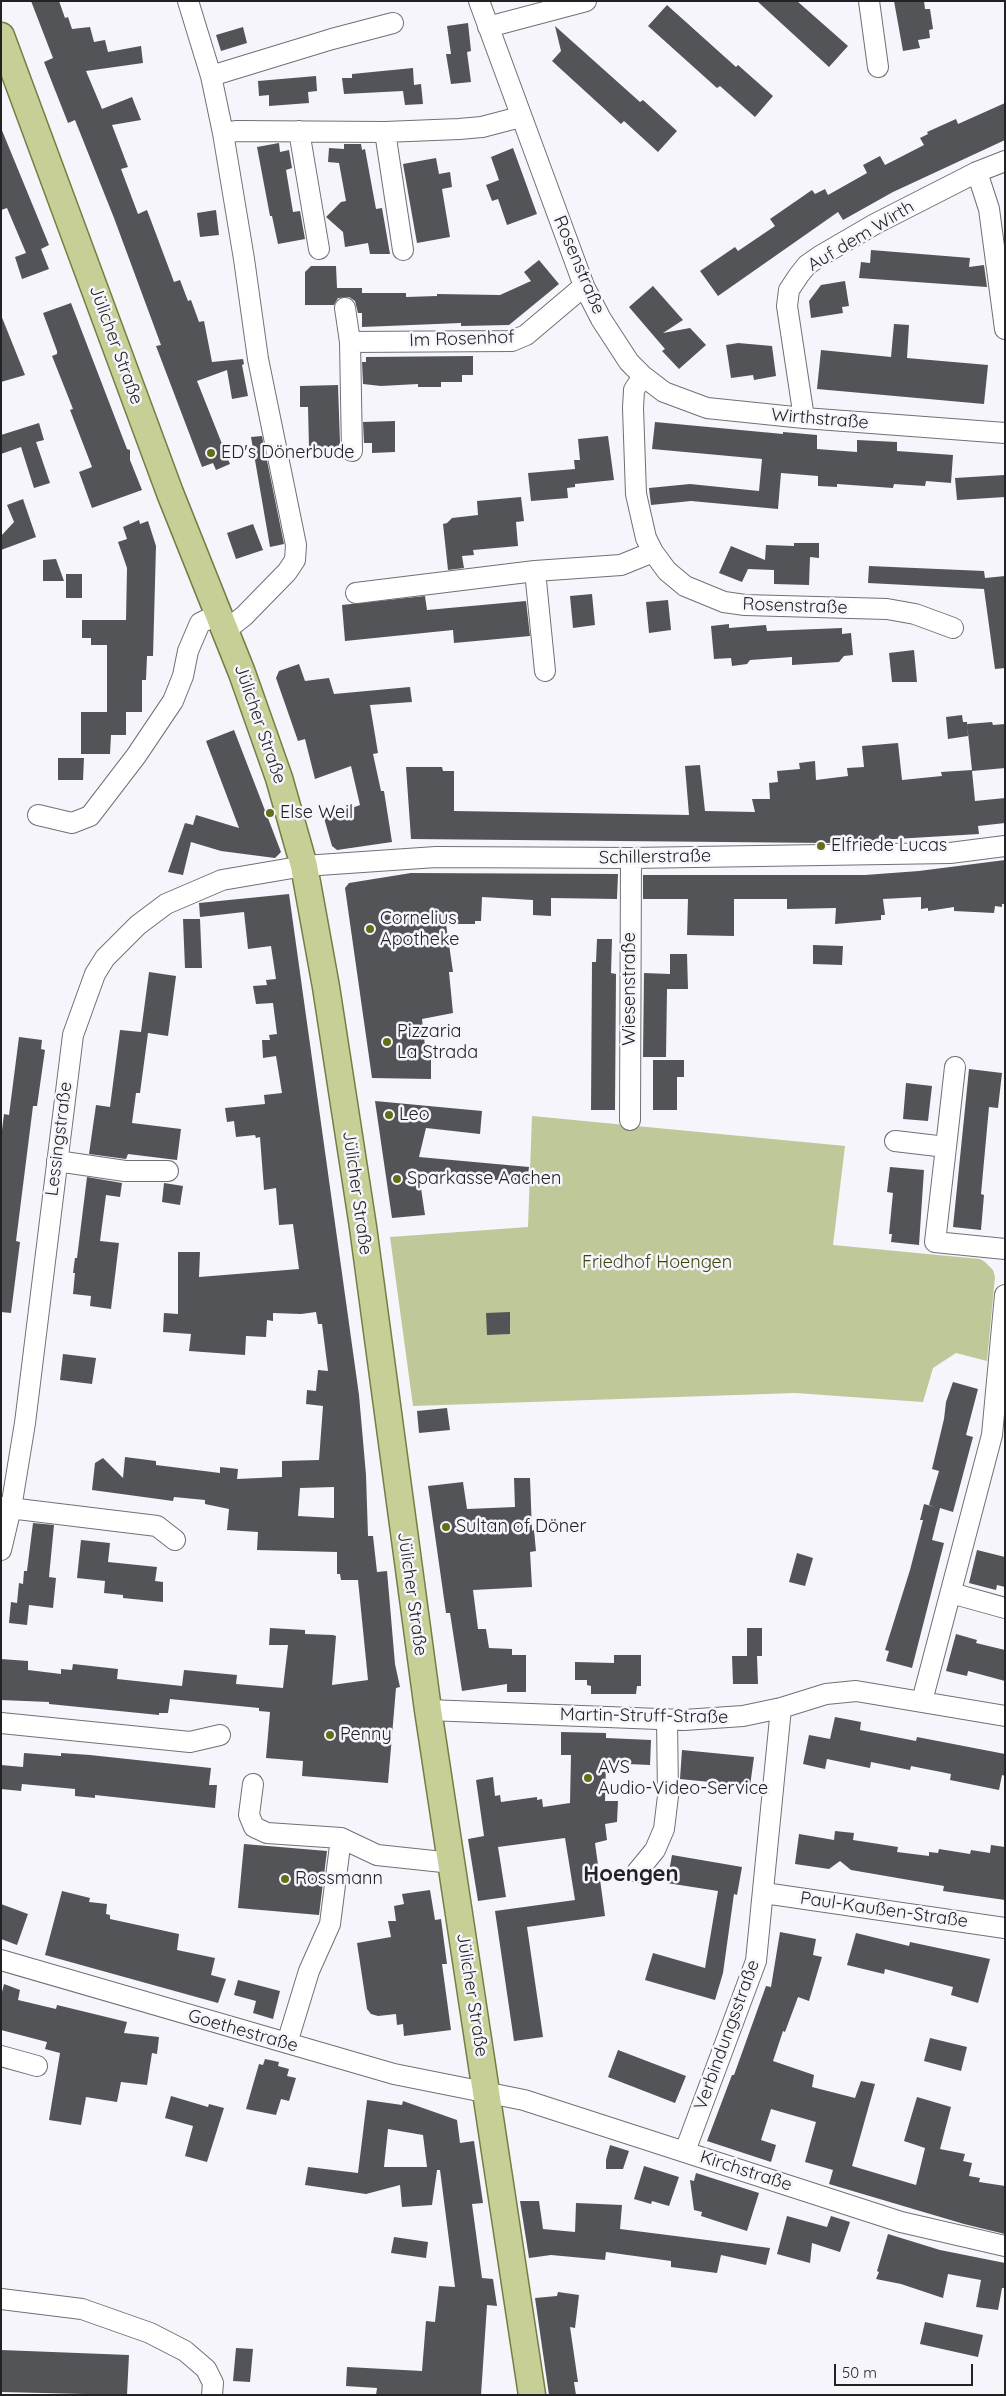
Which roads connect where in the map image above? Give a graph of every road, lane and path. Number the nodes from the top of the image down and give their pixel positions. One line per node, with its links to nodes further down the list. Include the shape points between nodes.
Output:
1 (188, 1): 9 (street)
2 (479, 1): 6 (street, Rosenstraße)
3 (586, 1): 6 (street)
4 (869, 1): 8 (street)
5 (393, 23): 9 (street, via 332,38)
6 (488, 27): 10 (street, Rosenstraße)
7 (1, 36): 29 (main road, Jülicher Straße, via 170,493)
8 (878, 67)
9 (211, 76): 13 (street)
10 (520, 117): 12 (street, via 482,127); 18 (street, Rosenstraße)
11 (299, 131): 12 (street); 13 (street); 16 (street)
12 (384, 132): 17 (street)
13 (223, 133): 29 (street, via 258,359 296,545 295,560 287,572 244,616)
14 (1005, 160): 15 (street, Auf dem Wirth)
15 (977, 172): 20 (street, via 989,209); 23 (street, Auf dem Wirth, via 875,224 814,261 798,275 790,290 787,314)
16 (319, 249)
17 (403, 250)
18 (584, 286): 21 (street, Im Rosenhof, via 526,336 512,341); 22 (street, Rosenstraße, via 628,362)
19 (345, 308): 21 (street)
20 (1005, 329)
21 (350, 342): 25 (street)
22 (643, 376): 23 (street, Wirthstraße, via 664,392 707,408); 26 (street, Rosenstraße, via 634,390 636,494 640,519)
23 (804, 418): 24 (street, Wirthstraße)
24 (1005, 433)
25 (352, 451)
26 (653, 552): 27 (street, via 621,565); 30 (street, Rosenstraße, via 667,571 685,586 724,602 887,609 915,614)
27 (535, 571): 28 (street); 31 (street)
28 (356, 593)
29 (222, 622): 32 (street, via 200,623 173,701 90,816 72,823); 35 (main road, Jülicher Straße, via 280,778)
30 (953, 628)
31 (545, 671)
32 (38, 815)
33 (1005, 846): 34 (street, Schillerstraße, via 950,853)
34 (631, 858): 35 (street, Schillerstraße, via 436,857); 37 (street, Wiesenstraße)
35 (304, 866): 40 (street, Lessingstraße, via 222,880 191,892 166,904 138,925 106,958 96,974 73,1035); 52 (main road, Jülicher Straße, via 363,1227)
36 (955, 1067): 39 (street)
37 (630, 1120)
38 (895, 1141): 39 (street)
39 (946, 1147): 42 (street, via 935,1242)
40 (57, 1161): 41 (street, via 126,1171); 45 (street, Lessingstraße, via 25,1423)
41 (168, 1171)
42 (1005, 1250)
43 (1005, 1295): 44 (street)
44 (998, 1437): 48 (street)
45 (6, 1508): 46 (street, via 157,1526); 47 (street, Lessingstraße)
46 (175, 1540)
47 (1, 1550)
48 (950, 1593): 49 (street); 50 (street)
49 (1005, 1608)
50 (922, 1701): 51 (street, Martin-Struff-Straße, via 856,1691 826,1694); 53 (street, Martin-Struff-Straße)
51 (781, 1708): 54 (street, Martin-Struff-Straße, via 743,1716); 61 (street, Verbindungsstraße)
52 (428, 1710): 54 (street, Martin-Struff-Straße); 59 (main road, Jülicher Straße)
53 (1005, 1716)
54 (667, 1719): 60 (street, via 668,1796 664,1829 654,1850)
55 (1, 1723): 56 (street, via 190,1742)
56 (220, 1735)
57 (254, 1784): 58 (street, via 249,1815 254,1827 267,1833)
58 (341, 1838): 59 (street, via 377,1855); 64 (street, via 330,1924 309,1971)
59 (452, 1863): 67 (main road, Jülicher Straße)
60 (637, 1872)
61 (764, 1893): 62 (street, Paul-Kaußen-Straße); 68 (street, Verbindungsstraße, via 756,1961)
62 (1005, 1928)
63 (1, 1960): 64 (street, Goethestraße)
64 (288, 2043): 67 (street, Goethestraße, via 394,2074)
65 (1, 2056): 66 (street)
66 (37, 2066)
67 (487, 2093): 68 (street, Kirchstraße, via 524,2100); 72 (main road, Jülicher Straße)
68 (685, 2152): 69 (street, Kirchstraße, via 901,2222)
69 (1005, 2246)
70 (1, 2299): 71 (street, via 82,2309 150,2333 185,2351 206,2369 213,2383)
71 (212, 2395)
72 (532, 2395)

